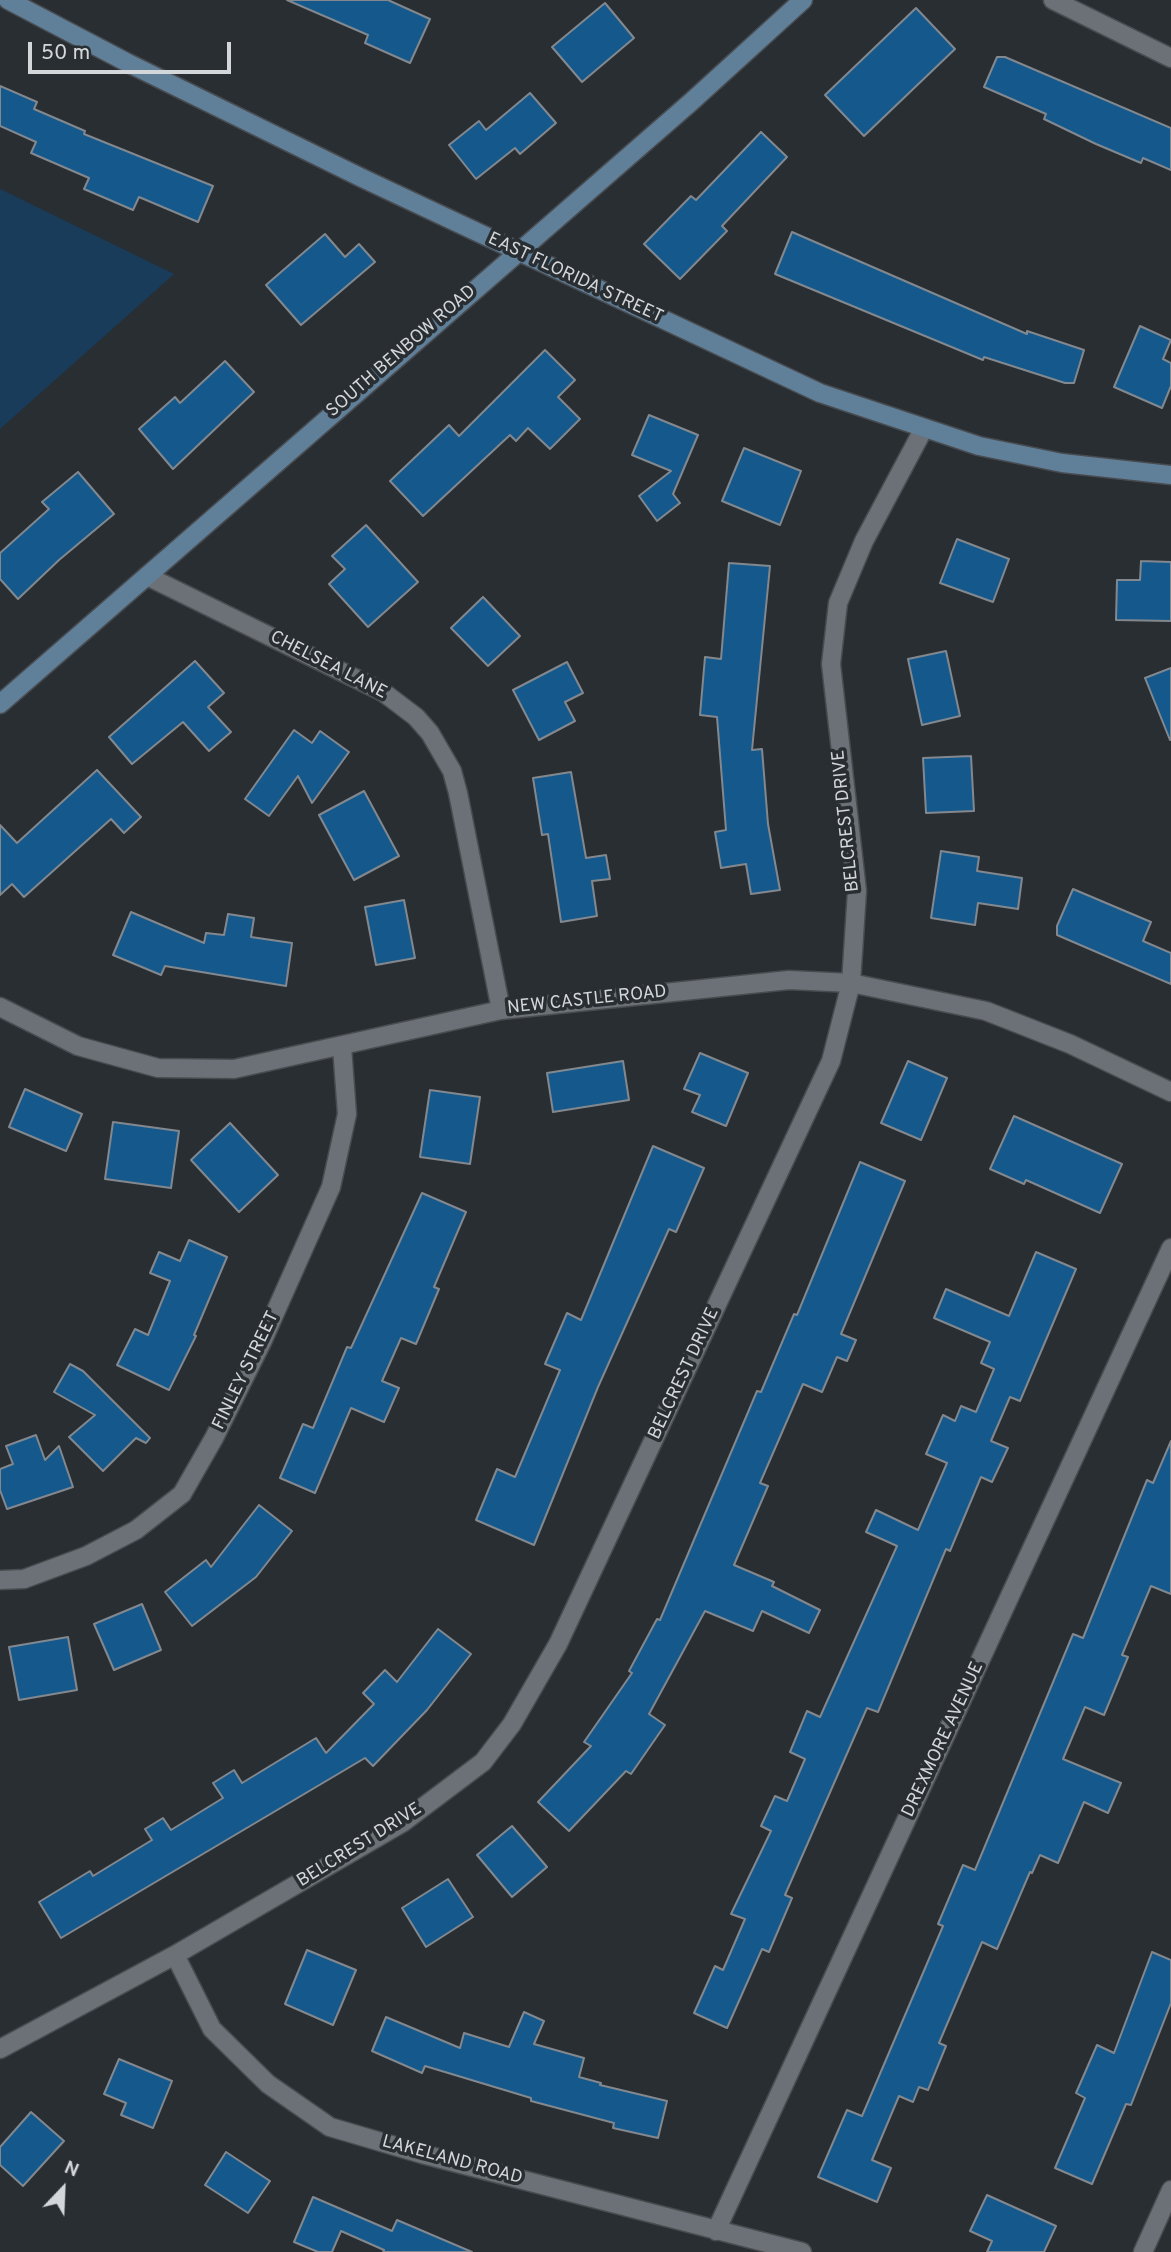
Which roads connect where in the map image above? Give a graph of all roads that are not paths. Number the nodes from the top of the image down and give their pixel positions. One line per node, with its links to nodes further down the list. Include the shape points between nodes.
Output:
1 (8, 0): 5 (main road, EAST FLORIDA STREET, via 128,63)
2 (803, 0): 5 (main road, SOUTH BENBOW ROAD)
3 (1053, 0): 4 (street)
4 (1171, 58)
5 (518, 251): 6 (main road, EAST FLORIDA STREET, via 820,393); 8 (main road, SOUTH BENBOW ROAD)
6 (923, 430): 7 (main road, EAST FLORIDA STREET, via 1062,463); 10 (street, BELCREST DRIVE, via 864,541 838,603 831,664 857,891)
7 (1171, 474)
8 (147, 576): 9 (main road, SOUTH BENBOW ROAD); 12 (street, CHELSEA LANE, via 383,692 430,733 452,771 458,793)
9 (0, 704)
10 (851, 983): 12 (street, NEW CASTLE ROAD, via 789,980); 14 (street, NEW CASTLE ROAD, via 986,1011); 17 (street, BELCREST DRIVE, via 831,1061 558,1644 512,1724 483,1762 402,1823)
11 (0, 1007): 13 (street, NEW CASTLE ROAD, via 78,1045 158,1068 234,1069)
12 (501, 1010): 13 (street, NEW CASTLE ROAD)
13 (342, 1046): 16 (street, FINLEY STREET, via 347,1114 331,1187 262,1342 182,1494 136,1530 86,1556 24,1579)
14 (1171, 1092)
15 (1171, 1248): 20 (street, DREXMORE AVENUE)
16 (0, 1580)
17 (176, 1955): 18 (street, BELCREST DRIVE); 20 (street, LAKELAND ROAD, via 212,2029 268,2084 330,2127)
18 (0, 2049)
19 (1171, 2190): 22 (street)
20 (716, 2231): 21 (street, LAKELAND ROAD)
21 (802, 2252)
22 (1143, 2252)

